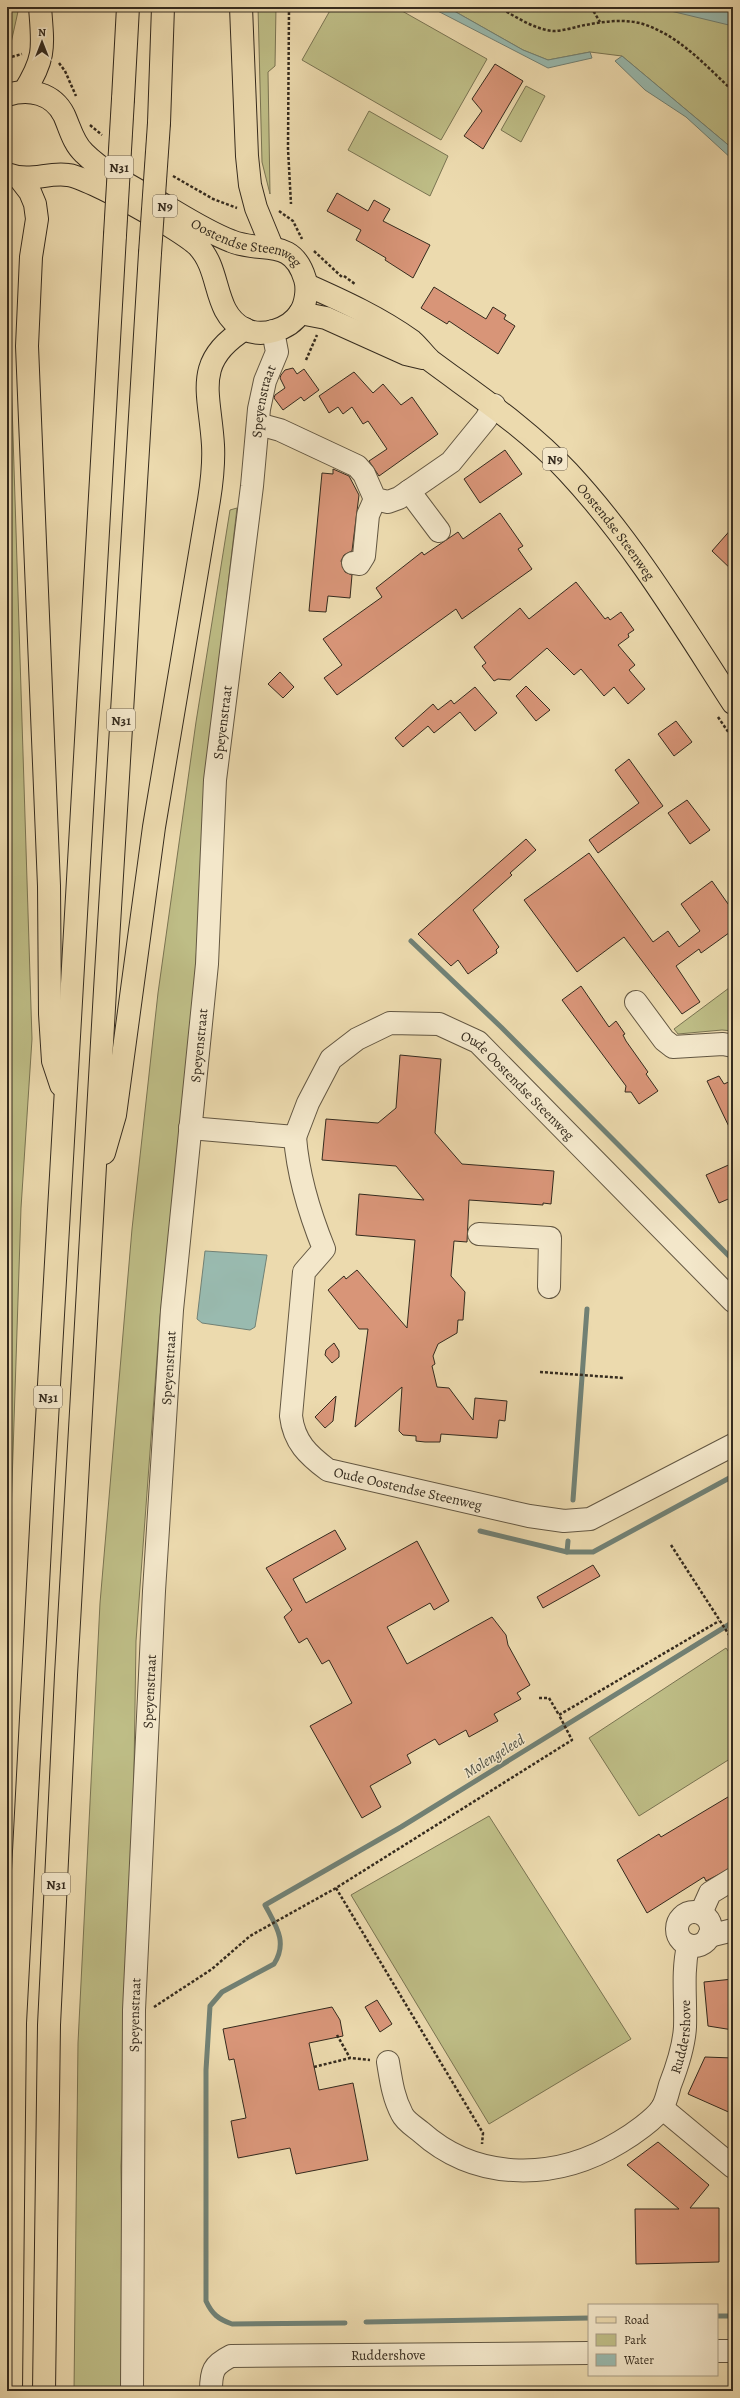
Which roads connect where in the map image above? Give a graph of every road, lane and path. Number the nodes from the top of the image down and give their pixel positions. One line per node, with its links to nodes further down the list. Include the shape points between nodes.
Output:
1 (40, 7): 10 (main road, via 42,54 36,70)
2 (128, 7): 31 (main road, N31, bridge)
3 (163, 7): 34 (main road, N31, bridge)
4 (241, 7): 15 (main road, via 250,178 256,208)
5 (288, 7): 12 (path, via 288,148)
6 (498, 7): 8 (path, via 525,22 555,31)
7 (591, 7): 8 (path)
8 (600, 22): 9 (path, via 623,21 642,24 660,31 694,55)
9 (733, 91)
10 (15, 93): 15 (main road, Oostendse Steenweg / N9, via 36,92 55,103 64,114 74,140 83,152 98,165 173,211 234,242)
11 (13, 176): 19 (main road, Oostendse Steenweg / N9, via 66,174 89,180 188,237 207,257 224,309); 31 (main road, via 30,192 37,219 31,257 27,346 48,886 50,1014 53,1061)
12 (291, 204)
13 (292, 222): 14 (path, Oostendse Steenweg)
14 (304, 242)
15 (272, 247): 16 (main road, Oostendse Steenweg / N9, via 285,251 295,259 303,271)
16 (307, 285): 17 (main road, Oostendse Steenweg); 18 (main road, Oostendse Steenweg / N9)
17 (300, 313): 18 (main road, Oostendse Steenweg / N9); 20 (main road)
18 (360, 321): 21 (main road, Oostendse Steenweg / N9, via 406,354 430,360)
19 (245, 329): 20 (main road, via 260,333); 34 (main road, via 226,342 216,354 209,371 207,389 213,470 210,500 154,827 115,1115)
20 (275, 342): 22 (street, Speyenstraat, via 261,396)
21 (494, 406): 23 (street, via 486,420 451,462); 27 (main road, Oostendse Steenweg / N9, via 557,461 597,506 656,584)
22 (258, 424): 24 (street, via 280,430 357,466 364,474); 32 (street, Speyenstraat, via 215,780 207,964)
23 (409, 491): 24 (street, via 388,502); 25 (street)
24 (375, 499): 26 (street, via 368,516 364,556 359,564)
25 (439, 531)
26 (353, 563)
27 (724, 708): 28 (path)
28 (733, 740)
29 (636, 1002): 30 (street, via 664,1040 673,1047 723,1044)
30 (733, 1046)
31 (66, 1100): 63 (main road, N31, via 15,2023)
32 (190, 1128): 33 (street); 52 (street, Speyenstraat, via 172,1310 154,1591)
33 (295, 1136): 37 (street, Oude Oostendse Steenweg, via 308,1103 331,1059 357,1038 390,1023 439,1024 478,1042); 40 (street, Oude Oostendse Steenweg, via 308,1210 324,1249 304,1272 291,1416 294,1432 302,1447 328,1470 529,1516 564,1521 590,1519)
34 (94, 1186): 64 (main road, N31, via 49,2025)
35 (479, 1234): 36 (street, via 550,1238)
36 (549, 1287)
37 (733, 1301)
38 (540, 1372): 39 (path)
39 (624, 1378)
40 (733, 1445)
41 (671, 1545): 42 (path)
42 (719, 1621): 43 (path); 45 (path)
43 (733, 1640)
44 (539, 1698): 45 (path, via 549,1698)
45 (559, 1715): 47 (path, via 572,1740)
46 (733, 1879): 48 (street, via 710,1893)
47 (336, 1888): 52 (path, via 250,1936 212,1969 159,2005 147,2010); 58 (path, via 483,2133)
48 (700, 1913): 50 (street, via 710,1923); 51 (street, via 686,1913 676,1927)
49 (733, 1930): 50 (street)
50 (710, 1936): 51 (street)
51 (686, 1954): 57 (street, Ruddershove, via 685,2028 675,2073)
52 (134, 2010): 65 (street, Speyenstraat)
53 (337, 2034): 54 (path)
54 (350, 2058): 55 (path); 56 (path)
55 (388, 2062): 58 (street, Ruddershove, via 392,2092 402,2115 431,2141 464,2159)
56 (314, 2067)
57 (662, 2108): 58 (street, Ruddershove, via 632,2135 601,2154 569,2166 536,2171 497,2169); 59 (street)
58 (481, 2164)
59 (733, 2167)
60 (718, 2351): 61 (street)
61 (733, 2351)
62 (588, 2353): 66 (street, Ruddershove, via 231,2356 218,2363 211,2376)
63 (11, 2391)
64 (44, 2391)
65 (132, 2391)
66 (211, 2391)

